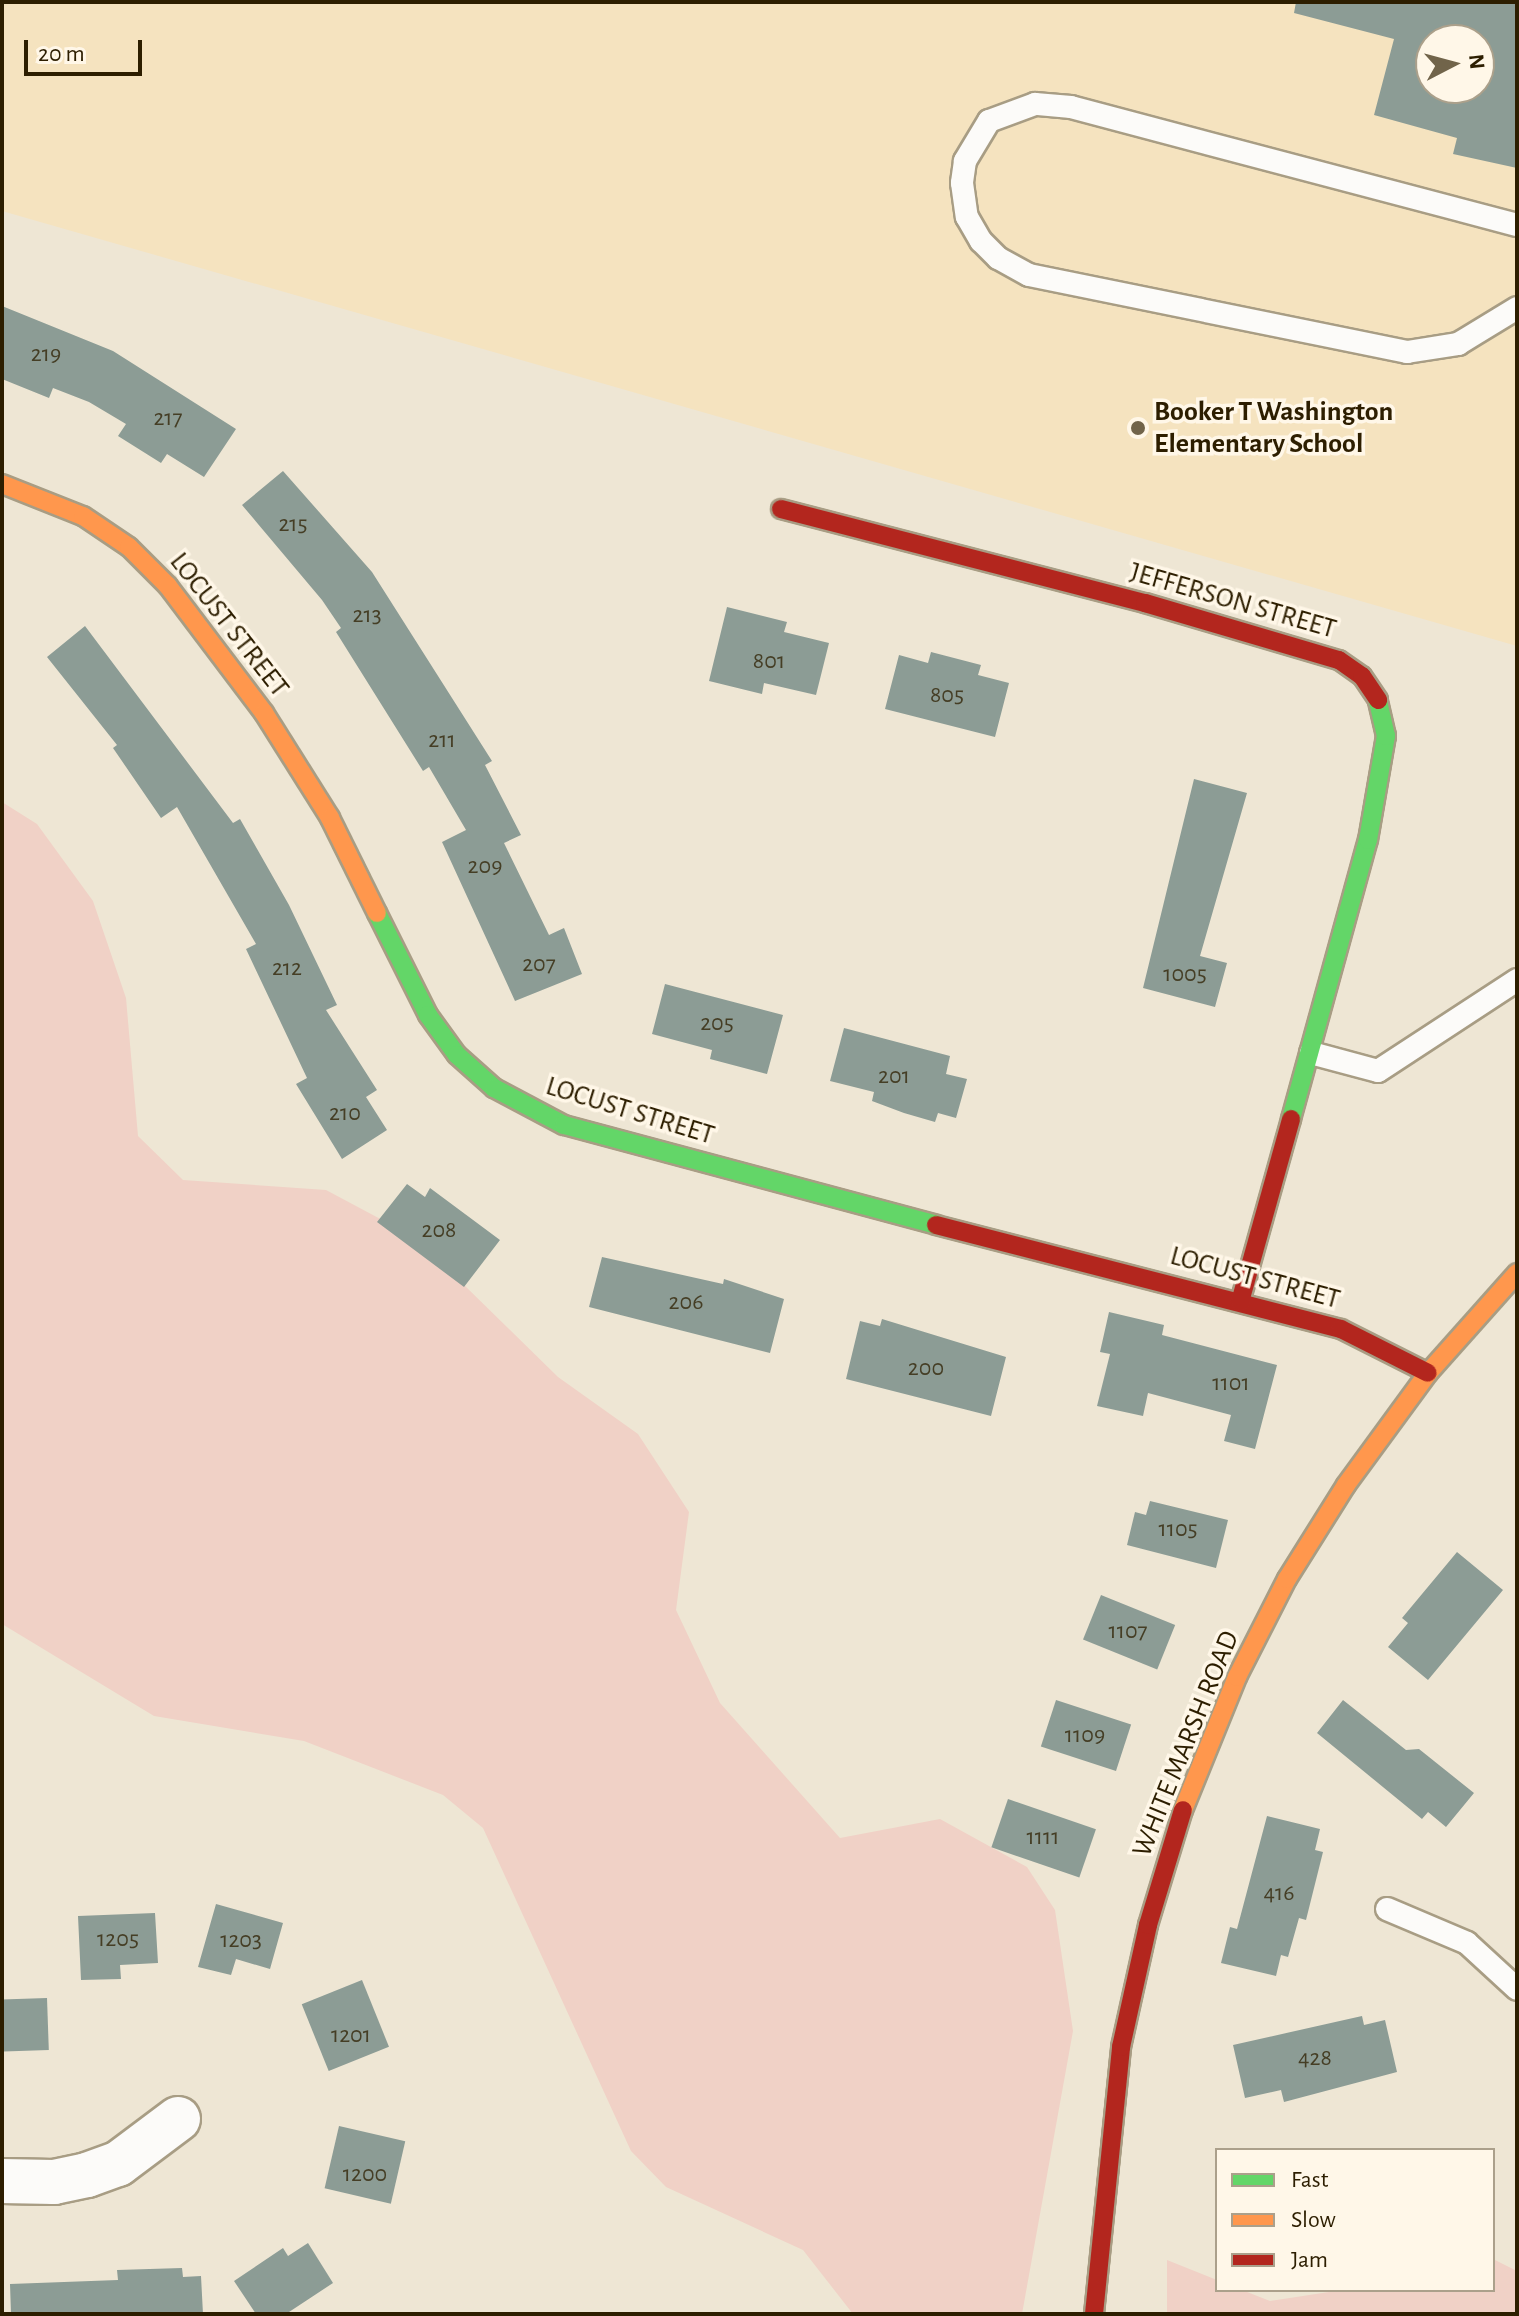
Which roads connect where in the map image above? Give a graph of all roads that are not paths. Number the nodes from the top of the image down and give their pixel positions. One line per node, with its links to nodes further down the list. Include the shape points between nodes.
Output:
1 (1517, 225): 2 (lane, via 1071,107 1035,104 989,121 965,161 962,183 967,217 981,241 998,258 1029,275 1407,352 1458,344)
2 (1517, 308)
3 (2, 484): 8 (street, LOCUST STREET, via 83,516 129,547 168,586 264,713 330,818 428,1015 457,1055 494,1088 564,1125 671,1156)
4 (781, 509): 6 (street, JEFFERSON STREET, via 1145,603 1339,660 1362,676 1380,704 1386,736 1364,854)
5 (1517, 980): 6 (lane, via 1378,1071)
6 (1311, 1053): 8 (street, JEFFERSON STREET)
7 (1517, 1273): 9 (street, WHITE MARSH ROAD)
8 (1240, 1302): 9 (street, LOCUST STREET, via 1341,1329)
9 (1428, 1373): 14 (street, WHITE MARSH ROAD, via 1346,1485 1287,1579 1237,1677 1185,1805 1148,1925 1121,2047)
10 (1387, 1909): 11 (lane, via 1467,1943)
11 (1517, 1989)
12 (178, 2119): 13 (street, via 153,2142 97,2172 54,2182)
13 (2, 2181)
14 (1094, 2314)

